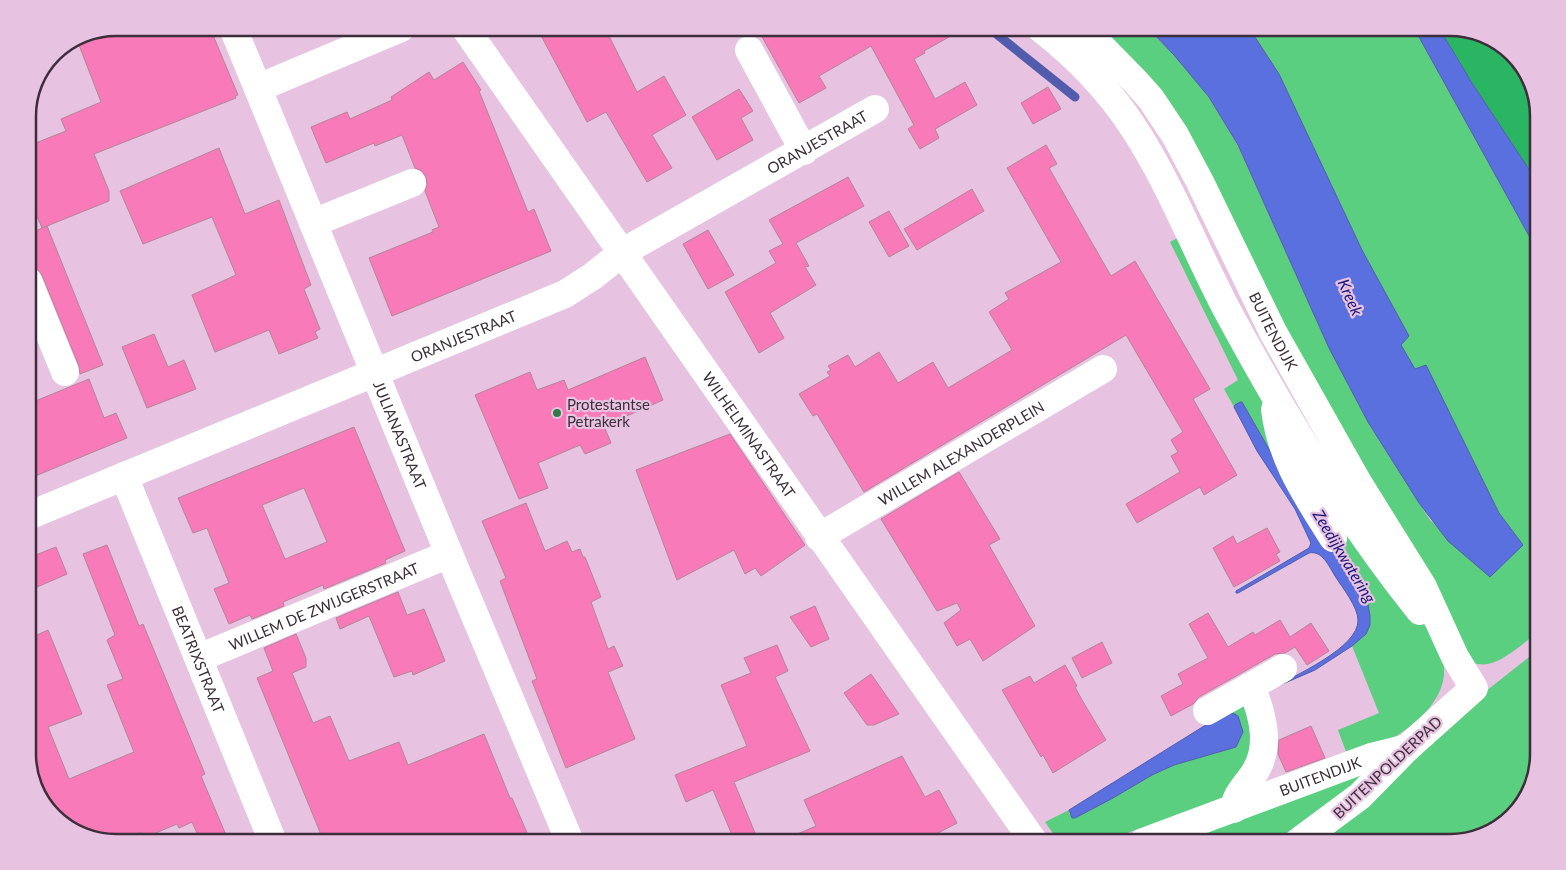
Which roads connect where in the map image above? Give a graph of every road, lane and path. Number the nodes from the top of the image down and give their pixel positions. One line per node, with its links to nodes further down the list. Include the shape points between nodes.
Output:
1 (236, 36): 7 (street, JULIANASTRAAT)
2 (382, 36): 7 (street)
3 (471, 36): 12 (street, WILHELMINASTRAAT)
4 (1049, 36): 17 (street, BUITENDIJK, via 1096,81 1135,129 1160,172 1228,312)
5 (1092, 36): 23 (street, BUITENDIJK, via 1136,82 1175,135 1273,332 1357,481 1423,587)
6 (749, 50): 9 (street)
7 (258, 88): 11 (street, JULIANASTRAAT)
8 (875, 109): 9 (street, ORANJESTRAAT)
9 (804, 150): 12 (street, ORANJESTRAAT)
10 (412, 183): 11 (street)
11 (313, 223): 16 (street, JULIANASTRAAT)
12 (622, 252): 16 (street, ORANJESTRAAT, via 564,294); 20 (street, WILHELMINASTRAAT)
13 (36, 301): 15 (street)
14 (1104, 369): 20 (street, WILLEM ALEXANDERPLEIN)
15 (65, 372)
16 (375, 372): 18 (street, ORANJESTRAAT); 22 (street, JULIANASTRAAT)
17 (1274, 393): 21 (street, BUITENDIJK, via 1284,451); 23 (street, BUITENDIJK, via 1350,516 1391,574)
18 (124, 476): 19 (street, ORANJESTRAAT); 24 (street, BEATRIXSTRAAT)
19 (36, 513)
20 (819, 537): 33 (street, WILHELMINASTRAAT)
21 (1333, 538)
22 (449, 554): 24 (street, WILLEM DE ZWIJGERSTRAAT); 32 (street, JULIANASTRAAT)
23 (1450, 647): 27 (street, BUITENDIJK)
24 (199, 658): 31 (street, BEATRIXSTRAAT)
25 (1283, 668): 26 (street)
26 (1251, 686): 28 (street); 30 (street, via 1261,715 1264,748 1259,765 1237,795)
27 (1474, 688): 29 (street, BUITENPOLDERPAD)
28 (1206, 710)
29 (1407, 748): 30 (street, BUITENDIJK, via 1371,757); 35 (street, BUITENPOLDERPAD, via 1360,796)
30 (1234, 808): 34 (street, BUITENDIJK)
31 (270, 834)
32 (567, 834)
33 (1028, 834)
34 (1164, 834)
35 (1309, 834)

